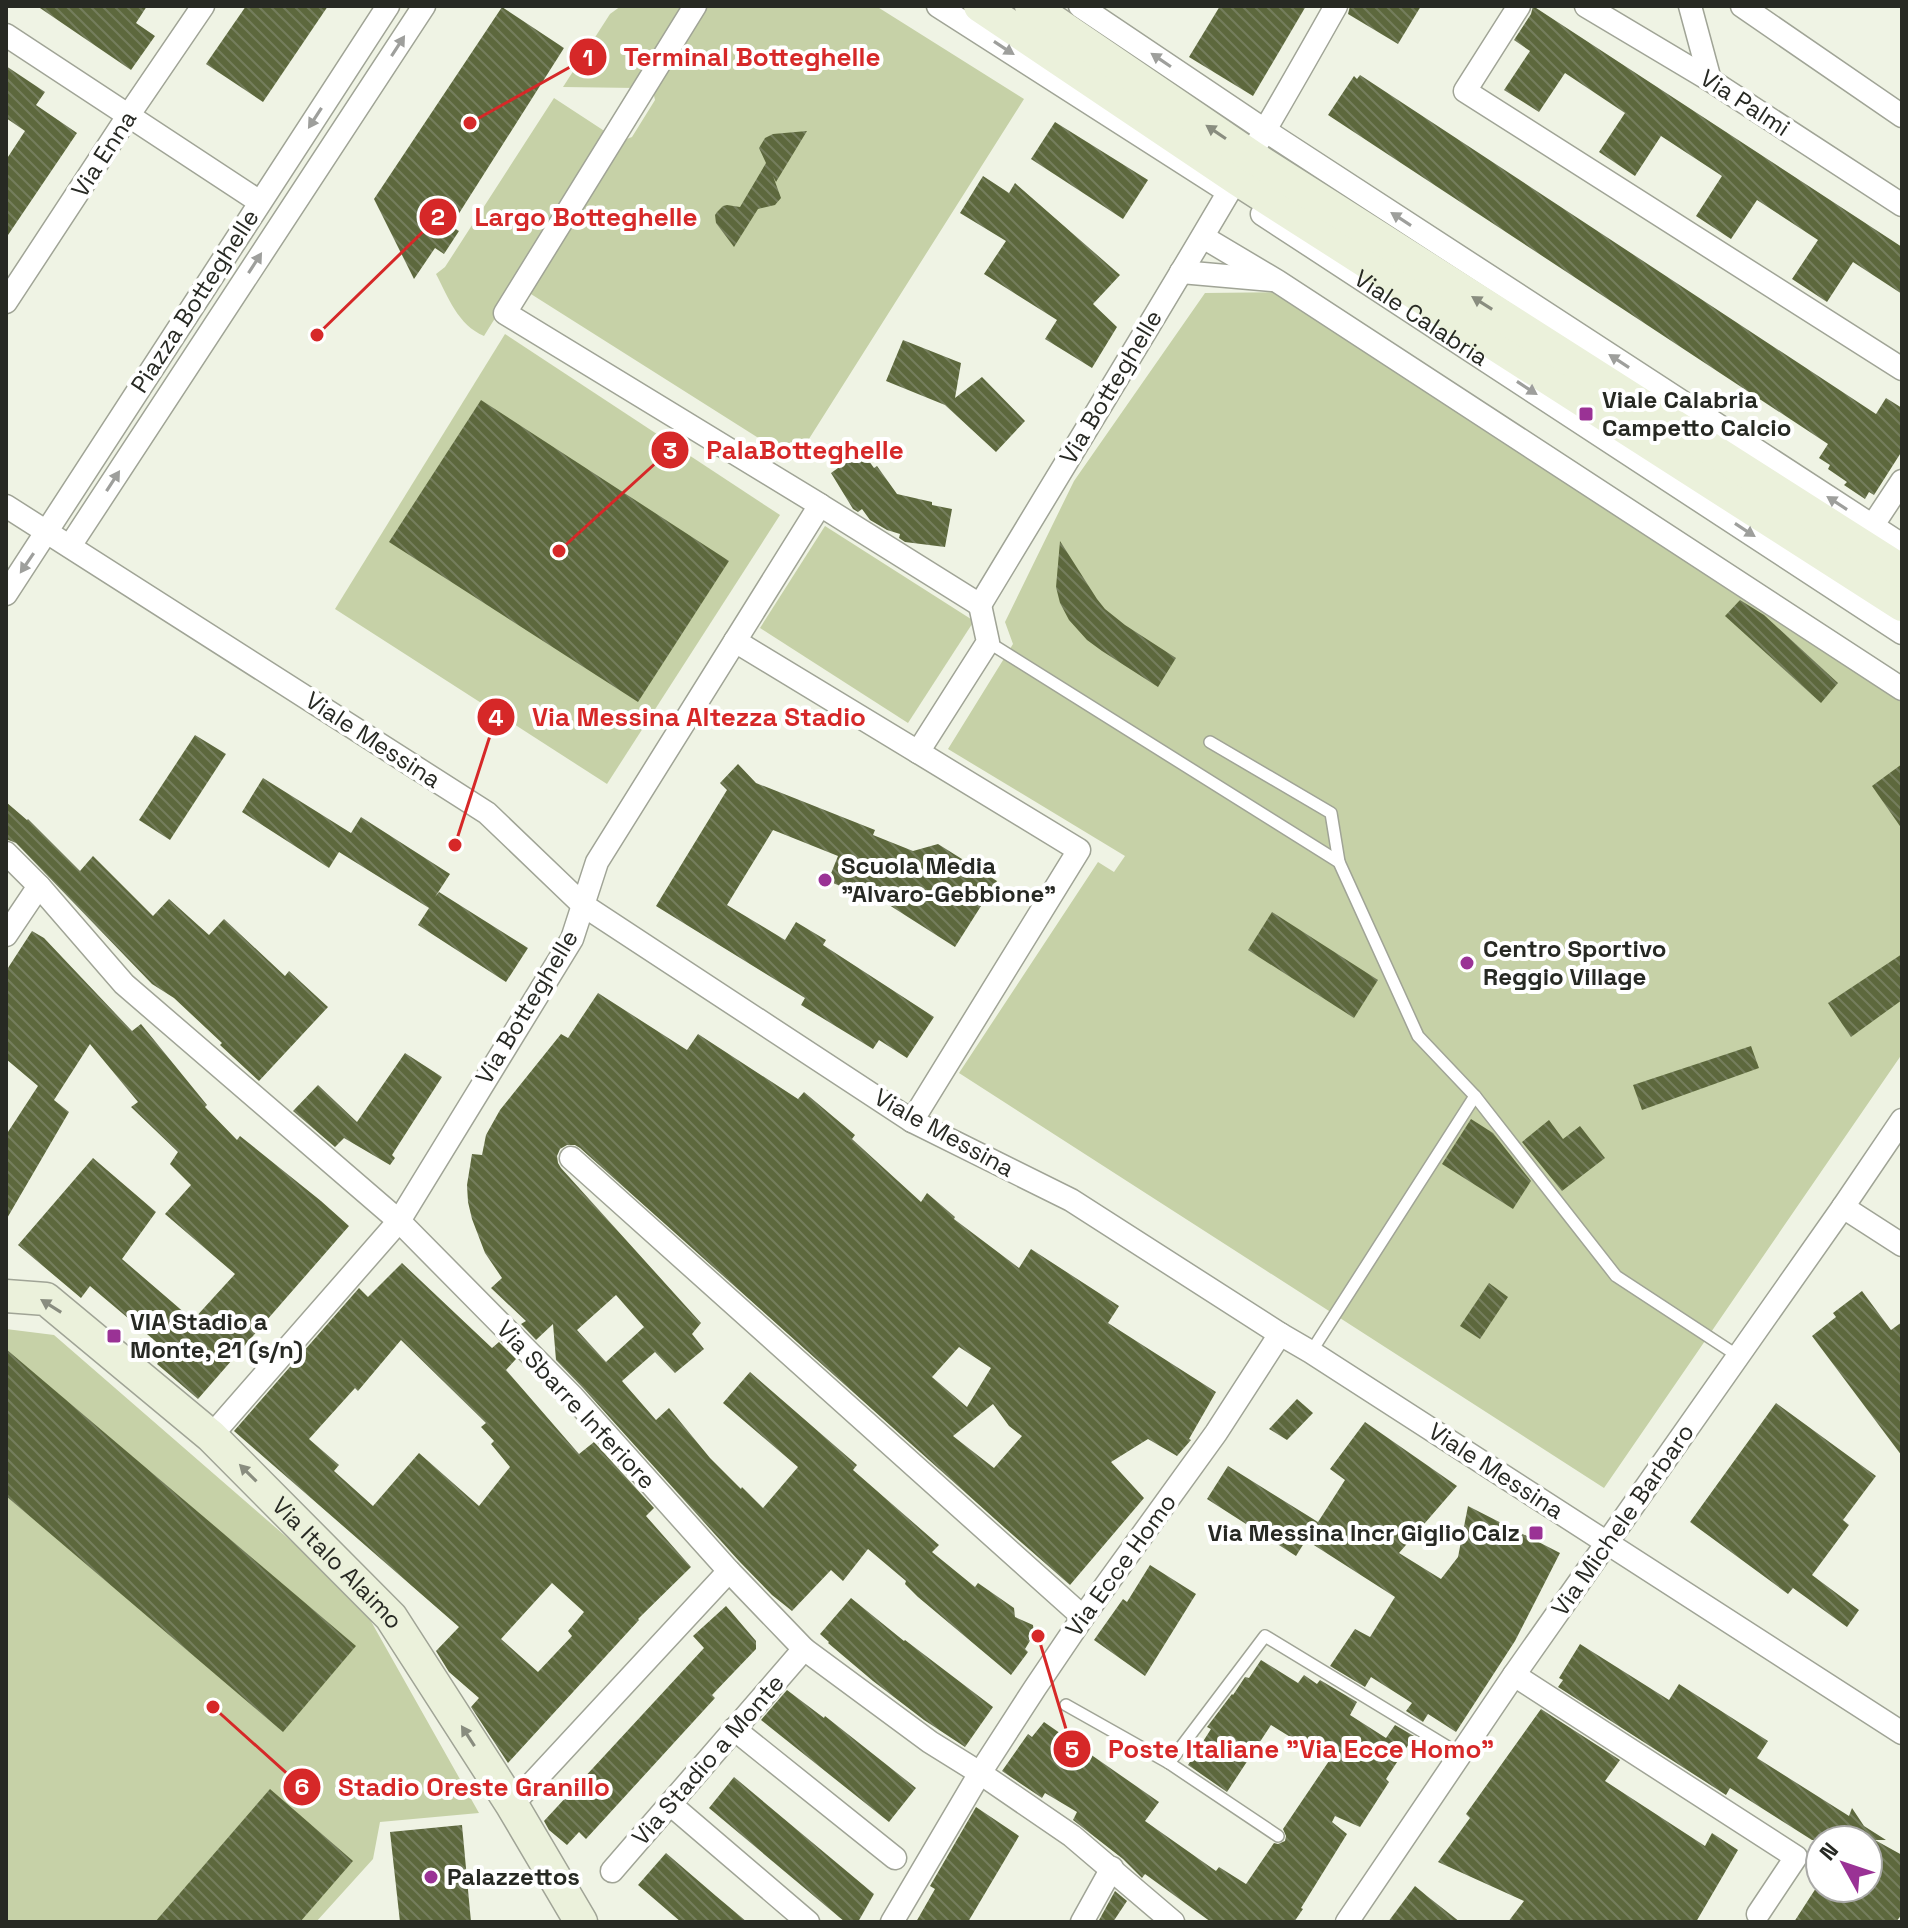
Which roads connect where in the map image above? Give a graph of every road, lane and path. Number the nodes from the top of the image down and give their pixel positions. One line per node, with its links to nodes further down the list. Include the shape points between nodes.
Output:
1 (203, 6): 16 (street, Via Enna)
2 (388, 6): 19 (street, one-way to 19)
3 (424, 6): 30 (street, one-way to 3)
4 (695, 6): 27 (street, via 505,313)
5 (938, 6): 18 (street, Viale Calabria, one-way to 18)
6 (980, 6): 18 (main road, Viale Calabria)
7 (1031, 6): 18 (main road, Viale Calabria, one-way to 7)
8 (1080, 6): 18 (street, Viale Calabria, one-way to 8)
9 (1336, 6): 18 (street, Via Botteghelle)
10 (1519, 6): 25 (street, via 1465,91)
11 (1586, 6): 15 (street, Via Palmi)
12 (1690, 6): 15 (street)
13 (1742, 6): 17 (street)
14 (6, 35): 16 (street, Piazza Botteghelle)
15 (1710, 80): 20 (street, Via Palmi)
16 (128, 116): 19 (street, Piazza Botteghelle); 24 (street, Via Enna)
17 (1902, 116)
18 (1246, 165): 21 (street, Via Botteghelle); 31 (main road, Viale Calabria); 35 (street, Viale Calabria, one-way to 35)
19 (260, 202): 29 (street, Piazza Botteghelle)
20 (1902, 205)
21 (1203, 237): 22 (street, Via Botteghelle); 23 (street)
22 (1181, 272): 23 (street); 33 (street, Via Botteghelle)
23 (1277, 281): 38 (street)
24 (8, 295)
25 (1902, 369)
26 (1902, 481): 31 (street)
27 (820, 505): 33 (street); 36 (street, Via Botteghelle)
28 (6, 506): 29 (street, Viale Messina)
29 (47, 532): 30 (street, Viale Messina); 32 (street, Piazza Botteghelle, one-way to 32)
30 (70, 546): 44 (street, Viale Messina, via 487,813)
31 (1882, 552): 34 (main road, Viale Calabria)
32 (6, 594)
33 (980, 605): 37 (street)
34 (1902, 605)
35 (1902, 633)
36 (735, 641): 40 (street); 44 (street, Via Botteghelle, via 597,862)
37 (988, 642): 40 (street); 42 (lane)
38 (1902, 689)
39 (1210, 742): 42 (lane, via 1331,813)
40 (918, 752): 48 (street, via 1079,850)
41 (6, 853): 43 (street, Via Sbarre Inferiore)
42 (1339, 862): 46 (lane, via 1418,1036)
43 (39, 886): 45 (street); 51 (street, Via Sbarre Inferiore, via 124,984)
44 (583, 905): 48 (street, Viale Messina); 51 (street, Via Botteghelle, via 572,939)
45 (6, 935)
46 (1475, 1096): 55 (lane); 56 (lane, via 1616,1276)
47 (1902, 1120): 50 (street, Via Michele Barbaro)
48 (912, 1121): 54 (street, Viale Messina, via 1071,1200)
49 (571, 1158): 60 (street)
50 (1843, 1207): 52 (street); 56 (street, Via Michele Barbaro)
51 (399, 1221): 57 (street, Via Botteghelle); 59 (street, Via Sbarre Inferiore, via 573,1397)
52 (1902, 1245)
53 (6, 1296): 57 (main road, Via Italo Alaimo, one-way to 53, via 46,1299)
54 (1280, 1334): 55 (street, Viale Messina); 60 (street, Via Ecce Homo, via 1216,1433)
55 (1311, 1352): 58 (street, Viale Messina)
56 (1738, 1356): 58 (street, Via Michele Barbaro)
57 (211, 1436): 70 (main road, Via Italo Alaimo, one-way to 57, via 391,1617)
58 (1607, 1542): 62 (street, Via Michele Barbaro); 65 (street, Viale Messina)
59 (729, 1571): 61 (street, Via Sbarre Inferiore); 70 (street)
60 (1083, 1617): 68 (street, Via Ecce Homo)
61 (804, 1649): 64 (street, Via Stadio a Monte); 68 (street, Via Sbarre Inferiore)
62 (1514, 1675): 66 (street, Via Michele Barbaro); 75 (street, via 1796,1857)
63 (1066, 1705): 67 (lane)
64 (734, 1729): 69 (street, Via Stadio a Monte); 72 (street)
65 (1902, 1733)
66 (1461, 1755): 67 (lane, via 1265,1636); 81 (street, Via Michele Barbaro)
67 (1169, 1763): 71 (lane)
68 (980, 1773): 73 (street, Via Sbarre Inferiore); 78 (street, Via Ecce Homo)
69 (670, 1804): 74 (street, Via Stadio a Monte); 77 (street)
70 (512, 1805): 76 (main road, Via Italo Alaimo)
71 (1278, 1836)
72 (895, 1858)
73 (1112, 1868): 79 (street); 80 (street, Via Sbarre Inferiore)
74 (612, 1871)
75 (1758, 1914)
76 (581, 1922)
77 (808, 1922)
78 (892, 1922)
79 (1082, 1922)
80 (1173, 1922)
81 (1347, 1922)

